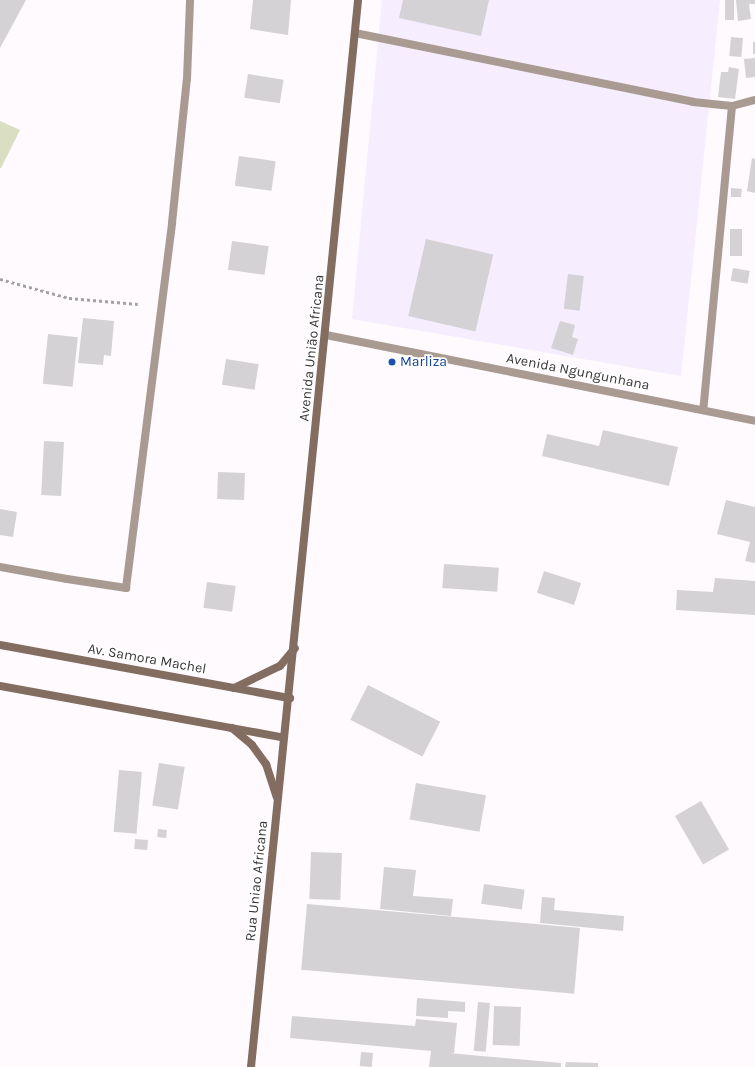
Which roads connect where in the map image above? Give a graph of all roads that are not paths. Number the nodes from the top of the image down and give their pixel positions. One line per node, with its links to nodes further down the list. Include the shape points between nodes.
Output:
1 (190, 0): 9 (street, via 187,79 172,223 126,588)
2 (358, 0): 3 (main road, Avenida União Africana)
3 (355, 33): 5 (street, via 693,102); 6 (main road, Avenida União Africana)
4 (755, 100): 5 (street)
5 (732, 106): 7 (street)
6 (326, 335): 7 (street, Avenida Ngungunhana); 11 (main road, Avenida União Africana)
7 (704, 410): 8 (street, Avenida Ngungunhana)
8 (755, 421)
9 (0, 568)
10 (0, 645): 13 (main road, Av. Samora Machel)
11 (295, 648): 13 (main road, via 280,666); 14 (main road, Avenida União Africana)
12 (0, 686): 15 (main road)
13 (234, 688): 14 (main road, Av. Samora Machel)
14 (290, 698): 16 (main road, Rua Uniao Africana)
15 (231, 727): 16 (main road); 17 (main road, via 252,745 266,764)
16 (282, 737): 17 (main road, Rua Uniao Africana)
17 (279, 801): 18 (main road, Rua Uniao Africana)
18 (251, 1067)

